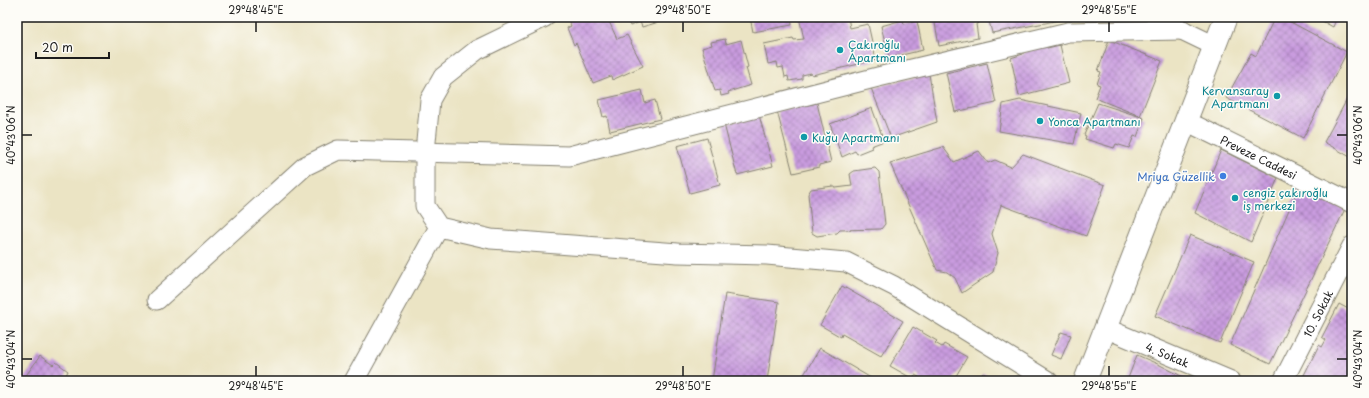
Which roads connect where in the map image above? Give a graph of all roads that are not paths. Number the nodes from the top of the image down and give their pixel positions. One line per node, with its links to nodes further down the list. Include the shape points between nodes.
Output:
1 (545, 17): 7 (street, via 477,50 444,77 430,100)
2 (1156, 17): 4 (street)
3 (1226, 17): 5 (main road)
4 (1183, 30): 5 (street); 7 (street, via 1068,32 878,77 569,156)
5 (1215, 46): 6 (main road)
6 (1186, 121): 8 (street, Preveze Caddesi); 12 (main road)
7 (425, 152): 9 (street, via 425,206); 11 (street, via 338,150 305,166)
8 (1352, 203)
9 (439, 227): 13 (street); 14 (street, via 491,239 846,262 894,286)
10 (1352, 246): 17 (street, 10. Sokak)
11 (157, 300)
12 (1105, 328): 15 (main road); 16 (street, 4. Sokak)
13 (354, 381)
14 (1048, 381)
15 (1085, 381)
16 (1231, 381)
17 (1283, 381)

